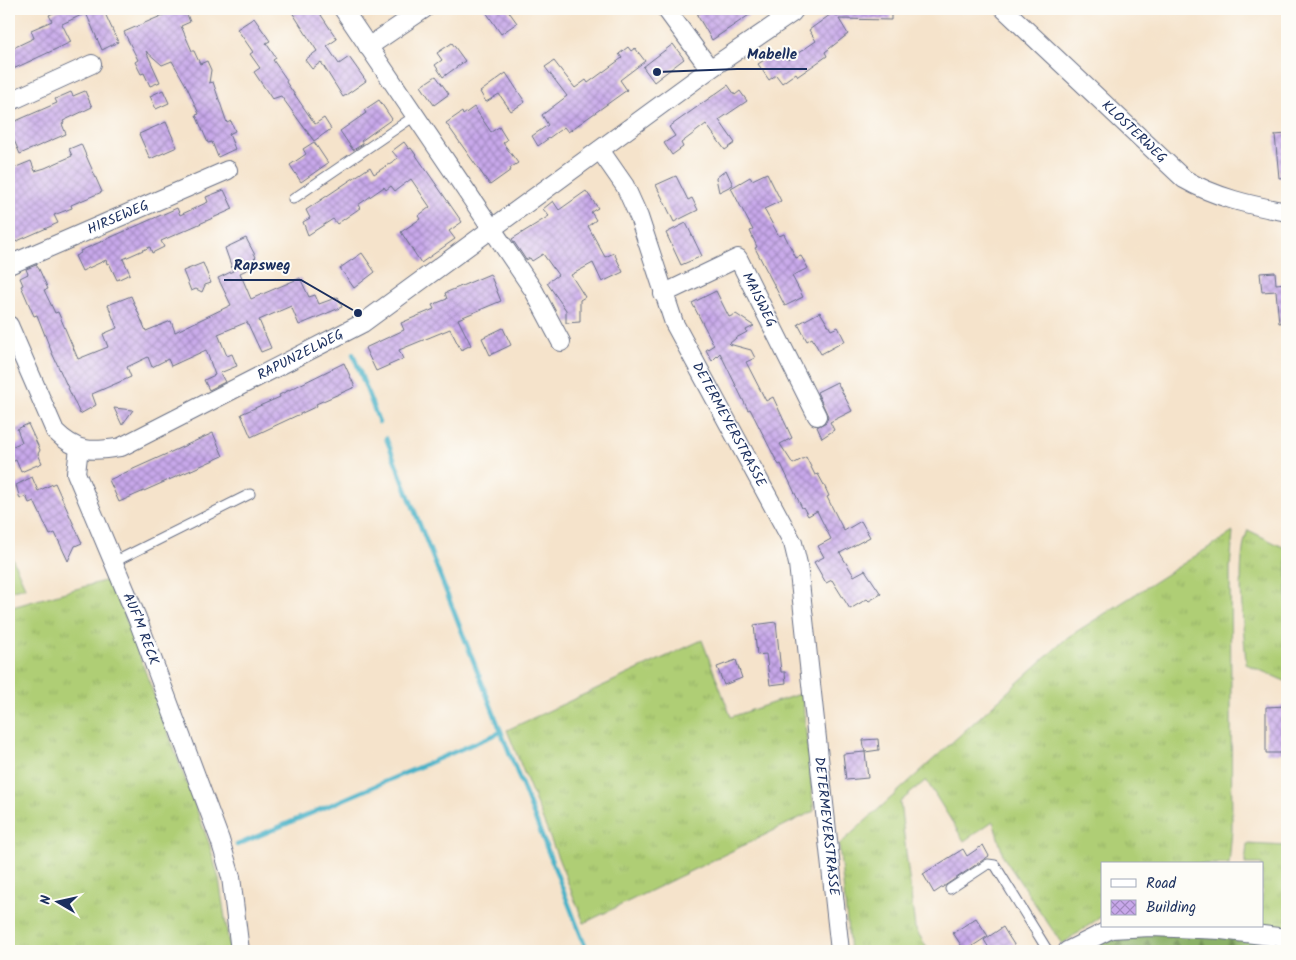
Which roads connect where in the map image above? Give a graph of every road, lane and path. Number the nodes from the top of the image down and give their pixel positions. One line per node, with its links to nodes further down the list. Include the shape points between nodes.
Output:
1 (343, 9): 6 (street)
2 (424, 9): 6 (street)
3 (666, 9): 8 (street)
4 (795, 9): 8 (street)
5 (1004, 9): 14 (street, KLOSTERWEG, via 1184,179 1204,191)
6 (368, 46): 10 (street)
7 (92, 64): 9 (street)
8 (710, 69): 11 (street)
9 (9, 102)
10 (416, 115): 13 (lane); 15 (street)
11 (600, 150): 15 (street, RAPUNZELWEG); 17 (street, DETERMEYERSTRASSE, via 624,186 639,217)
12 (228, 170): 16 (street, HIRSEWEG)
13 (293, 198)
14 (1287, 212)
15 (492, 229): 19 (street, via 534,291); 21 (street, RAPUNZELWEG, via 363,323 121,447 96,451)
16 (9, 265)
17 (663, 294): 20 (street, MAISWEG, via 738,258); 29 (street, DETERMEYERSTRASSE, via 674,323 793,542)
18 (9, 325): 21 (street, via 55,431 66,442)
19 (561, 342)
20 (817, 416)
21 (79, 448): 23 (street, AUF'M RECK, via 76,473)
22 (250, 494): 23 (lane)
23 (114, 562): 28 (street, AUF'M RECK, via 220,840 231,877)
24 (950, 889): 30 (lane, via 988,864 995,865)
25 (1131, 928): 31 (street, via 1111,929)
26 (1174, 928): 27 (street)
27 (1287, 938)
28 (240, 951)
29 (840, 951)
30 (1048, 951)
31 (1066, 951)

